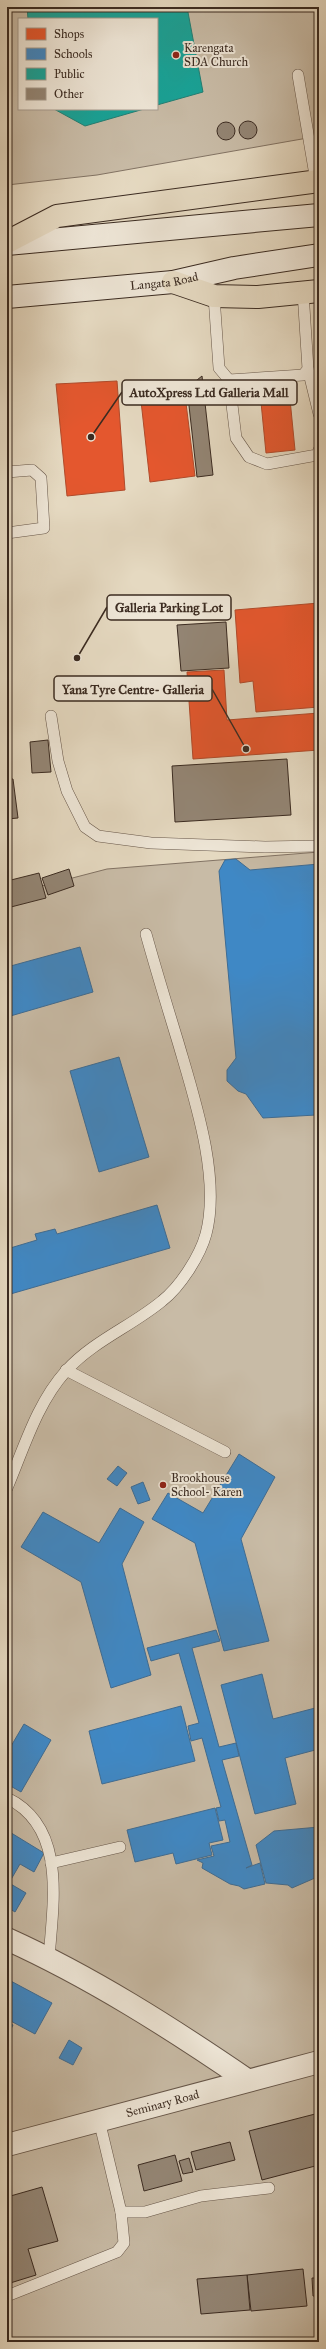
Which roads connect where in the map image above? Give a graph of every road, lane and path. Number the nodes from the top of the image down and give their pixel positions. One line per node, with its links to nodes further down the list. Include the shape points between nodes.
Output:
1 (298, 75): 2 (lane)
2 (318, 181): 4 (main road, via 57,216)
3 (319, 215): 4 (main road)
4 (7, 243)
5 (319, 255): 6 (main road, Langata Road, via 234,268)
6 (173, 282): 8 (main road); 9 (main road, Langata Road)
7 (311, 291): 8 (main road, via 258,297); 10 (lane)
8 (214, 296): 11 (lane, via 219,368)
9 (7, 297)
10 (308, 369): 11 (lane, via 303,375); 12 (lane)
11 (229, 380): 13 (lane, via 236,438 249,457 267,464 317,455)
12 (319, 414)
13 (319, 450)
14 (7, 472): 15 (lane, via 32,470 41,478 44,528)
15 (7, 533)
16 (51, 716): 17 (lane, via 58,761 67,791 85,827 98,836 151,843)
17 (319, 846)
18 (146, 934): 19 (lane, via 195,1099 207,1160 210,1203 206,1235 182,1280 163,1300 89,1350)
19 (66, 1370): 20 (lane); 21 (lane, via 46,1398)
20 (225, 1452)
21 (7, 1488)
22 (7, 1798): 24 (lane, via 22,1805 39,1823)
23 (120, 1847): 24 (lane)
24 (51, 1863): 26 (lane, via 53,1904)
25 (7, 1939): 26 (main road)
26 (49, 1958): 28 (main road, via 185,2038)
27 (319, 2062): 28 (main road, Seminary Road)
28 (247, 2080): 29 (main road, Seminary Road)
29 (98, 2120): 30 (main road, Seminary Road); 32 (lane)
30 (7, 2145)
31 (269, 2188): 32 (lane, via 201,2196 145,2212)
32 (121, 2212): 33 (lane, via 124,2242 117,2252)
33 (7, 2296)

